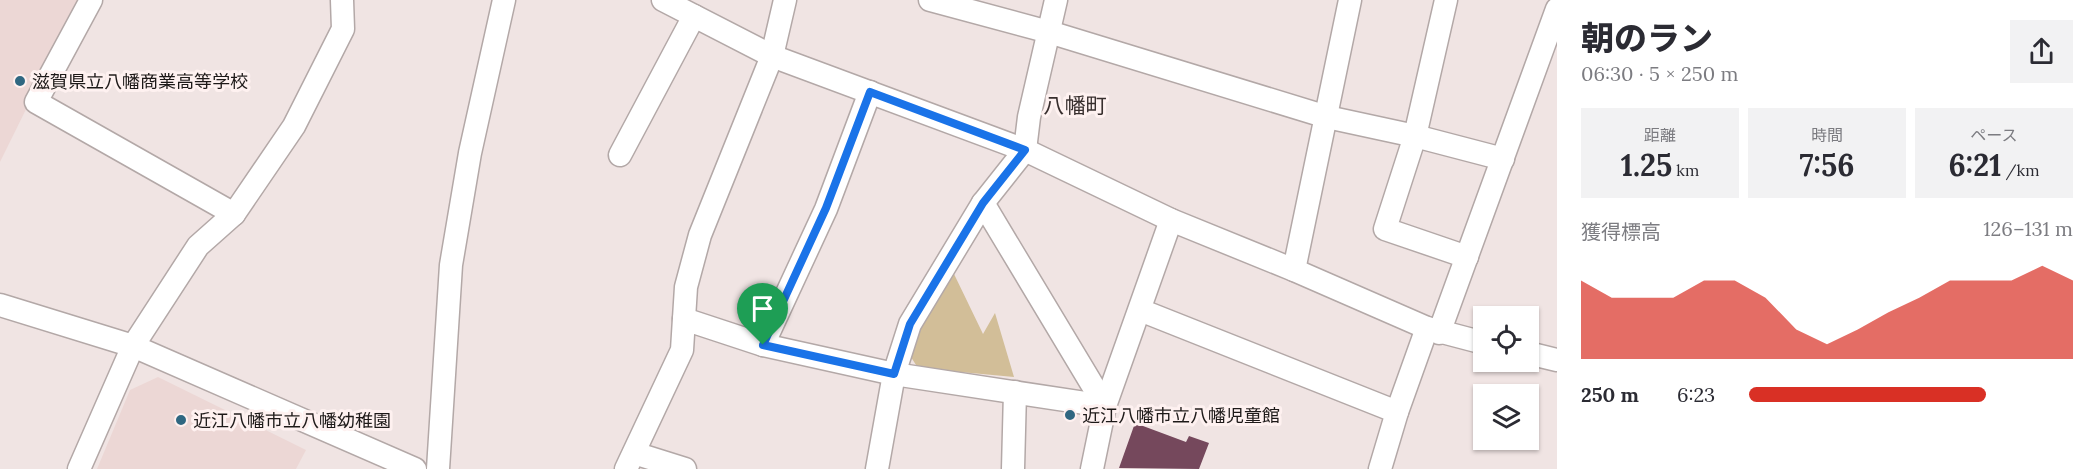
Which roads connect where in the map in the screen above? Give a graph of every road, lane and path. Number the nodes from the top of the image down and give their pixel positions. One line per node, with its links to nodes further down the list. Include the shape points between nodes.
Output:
1 (91, 0): 21 (street, via 36,102)
2 (342, 0): 21 (street, via 344,29 294,126)
3 (504, 0): 41 (street, via 470,153 451,265)
4 (663, 0): 11 (street)
5 (785, 0): 13 (street)
6 (930, 0): 12 (street)
7 (1056, 0): 12 (street)
8 (1350, 0): 15 (street)
9 (1446, 0): 16 (street)
10 (1557, 9): 19 (street)
11 (694, 16): 13 (street); 18 (street)
12 (1048, 32): 15 (street); 17 (street)
13 (772, 56): 14 (street); 27 (street, via 700,235 686,286)
14 (870, 92): 17 (street); 30 (street, via 826,208)
15 (1327, 117): 16 (street); 24 (street)
16 (1415, 136): 19 (street); 23 (street, via 1385,229)
17 (1025, 150): 20 (street); 22 (street)
18 (620, 156)
19 (1503, 159): 23 (street)
20 (983, 203): 34 (street, via 910,324); 36 (street)
21 (234, 214): 31 (street, via 198,246)
22 (1171, 220): 24 (street); 26 (street)
23 (1467, 256): 28 (street)
24 (1294, 270): 28 (street)
25 (0, 304): 31 (street)
26 (1140, 309): 36 (street); 37 (street)
27 (684, 319): 30 (street); 38 (street, via 682,350)
28 (1433, 330): 29 (street); 37 (street)
29 (1473, 340)
30 (763, 345): 34 (street)
31 (133, 346): 39 (street); 40 (street)
32 (1539, 356): 33 (street)
33 (1557, 360)
34 (894, 374): 35 (street); 43 (street)
35 (1015, 392): 36 (street); 44 (street)
36 (1105, 406): 45 (street)
37 (1397, 412): 46 (street)
38 (630, 461): 42 (street)
39 (80, 469)
40 (415, 469)
41 (438, 469)
42 (685, 469)
43 (877, 469)
44 (1013, 469)
45 (1092, 469)
46 (1380, 469)

